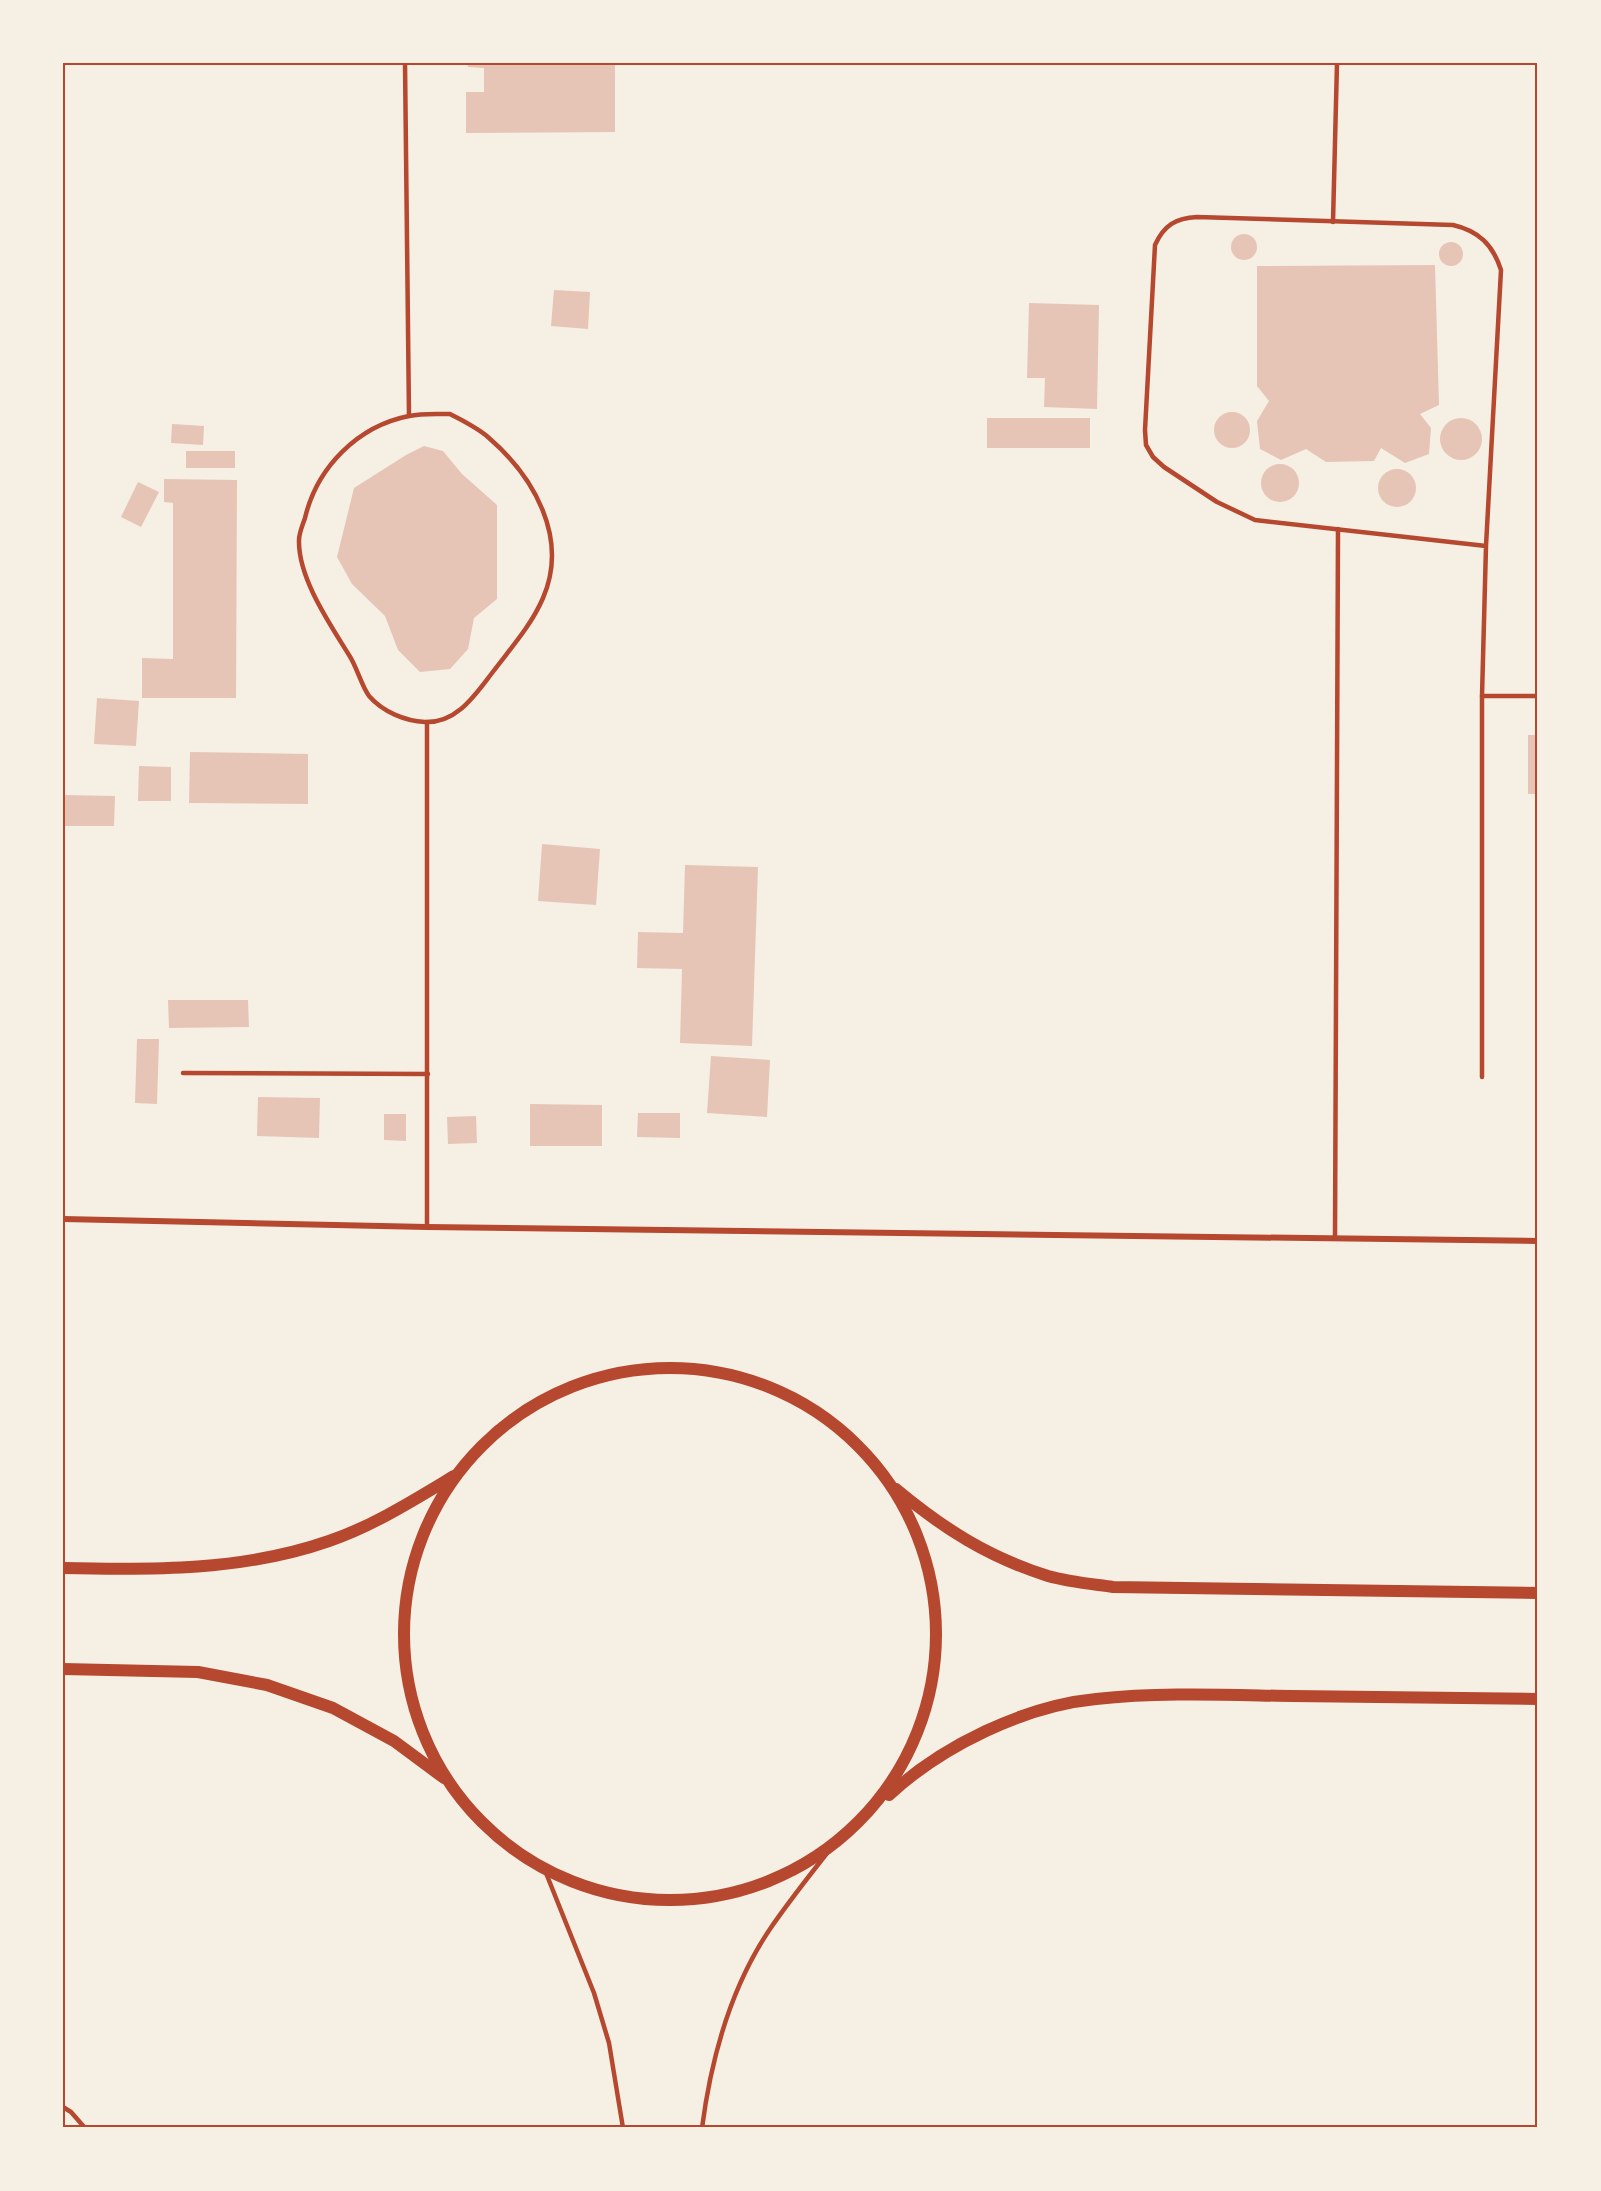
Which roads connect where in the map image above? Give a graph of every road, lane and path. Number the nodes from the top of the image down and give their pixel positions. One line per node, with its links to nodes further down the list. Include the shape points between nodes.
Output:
1 (405, 63): 4 (lane)
2 (1337, 63): 3 (lane)
3 (1333, 222): 5 (lane, via 1190,218 1170,223 1161,232 1155,244 1145,430 1146,445 1153,457 1234,512 1255,520); 6 (lane, via 1453,225 1479,235 1497,257 1501,270)
4 (409, 416): 9 (lane, via 368,431 333,459 310,497 299,540 307,579 369,695 395,716); 9 (lane, via 450,414 488,437 538,496 550,529 552,564 544,597 528,627 470,703 450,716)
5 (1338, 529): 6 (lane); 15 (lane)
6 (1486, 546): 7 (lane)
7 (1482, 696): 8 (lane); 12 (lane)
8 (1538, 696)
9 (427, 722): 11 (lane)
10 (183, 1073): 11 (lane)
11 (428, 1074): 14 (lane)
12 (1482, 1077)
13 (63, 1220): 14 (street)
14 (427, 1227): 15 (street)
15 (1335, 1237): 16 (street)
16 (1538, 1241)
17 (455, 1475): 18 (main road, via 490,1437 551,1396 590,1380 630,1371 673,1368 715,1372 755,1382 794,1399 861,1449); 19 (main road, via 393,1512 330,1541 262,1560 193,1568); 23 (main road, via 430,1516 413,1559 404,1605 404,1652 411,1698 426,1743)
18 (888, 1482): 20 (main road, via 936,1523 991,1555 1050,1577 1113,1587); 24 (main road, via 912,1522 928,1566 936,1611 936,1658 928,1703 913,1747 889,1788)
19 (63, 1568)
20 (1538, 1593)
21 (63, 1669): 23 (main road, via 198,1672 267,1685 333,1708 384,1735)
22 (1538, 1698): 24 (main road, via 1162,1695 1094,1699 1028,1714 966,1741 909,1777)
23 (450, 1783): 26 (main road, via 476,1817)
24 (860, 1823): 25 (main road)
25 (831, 1848): 26 (main road, via 764,1883 712,1898 668,1900 626,1896 584,1886); 30 (lane, via 769,1930 748,1969 716,2050)
26 (543, 1868): 29 (lane, via 594,1993 609,2043)
27 (63, 2107): 28 (lane)
28 (85, 2128)
29 (623, 2128)
30 (702, 2128)

